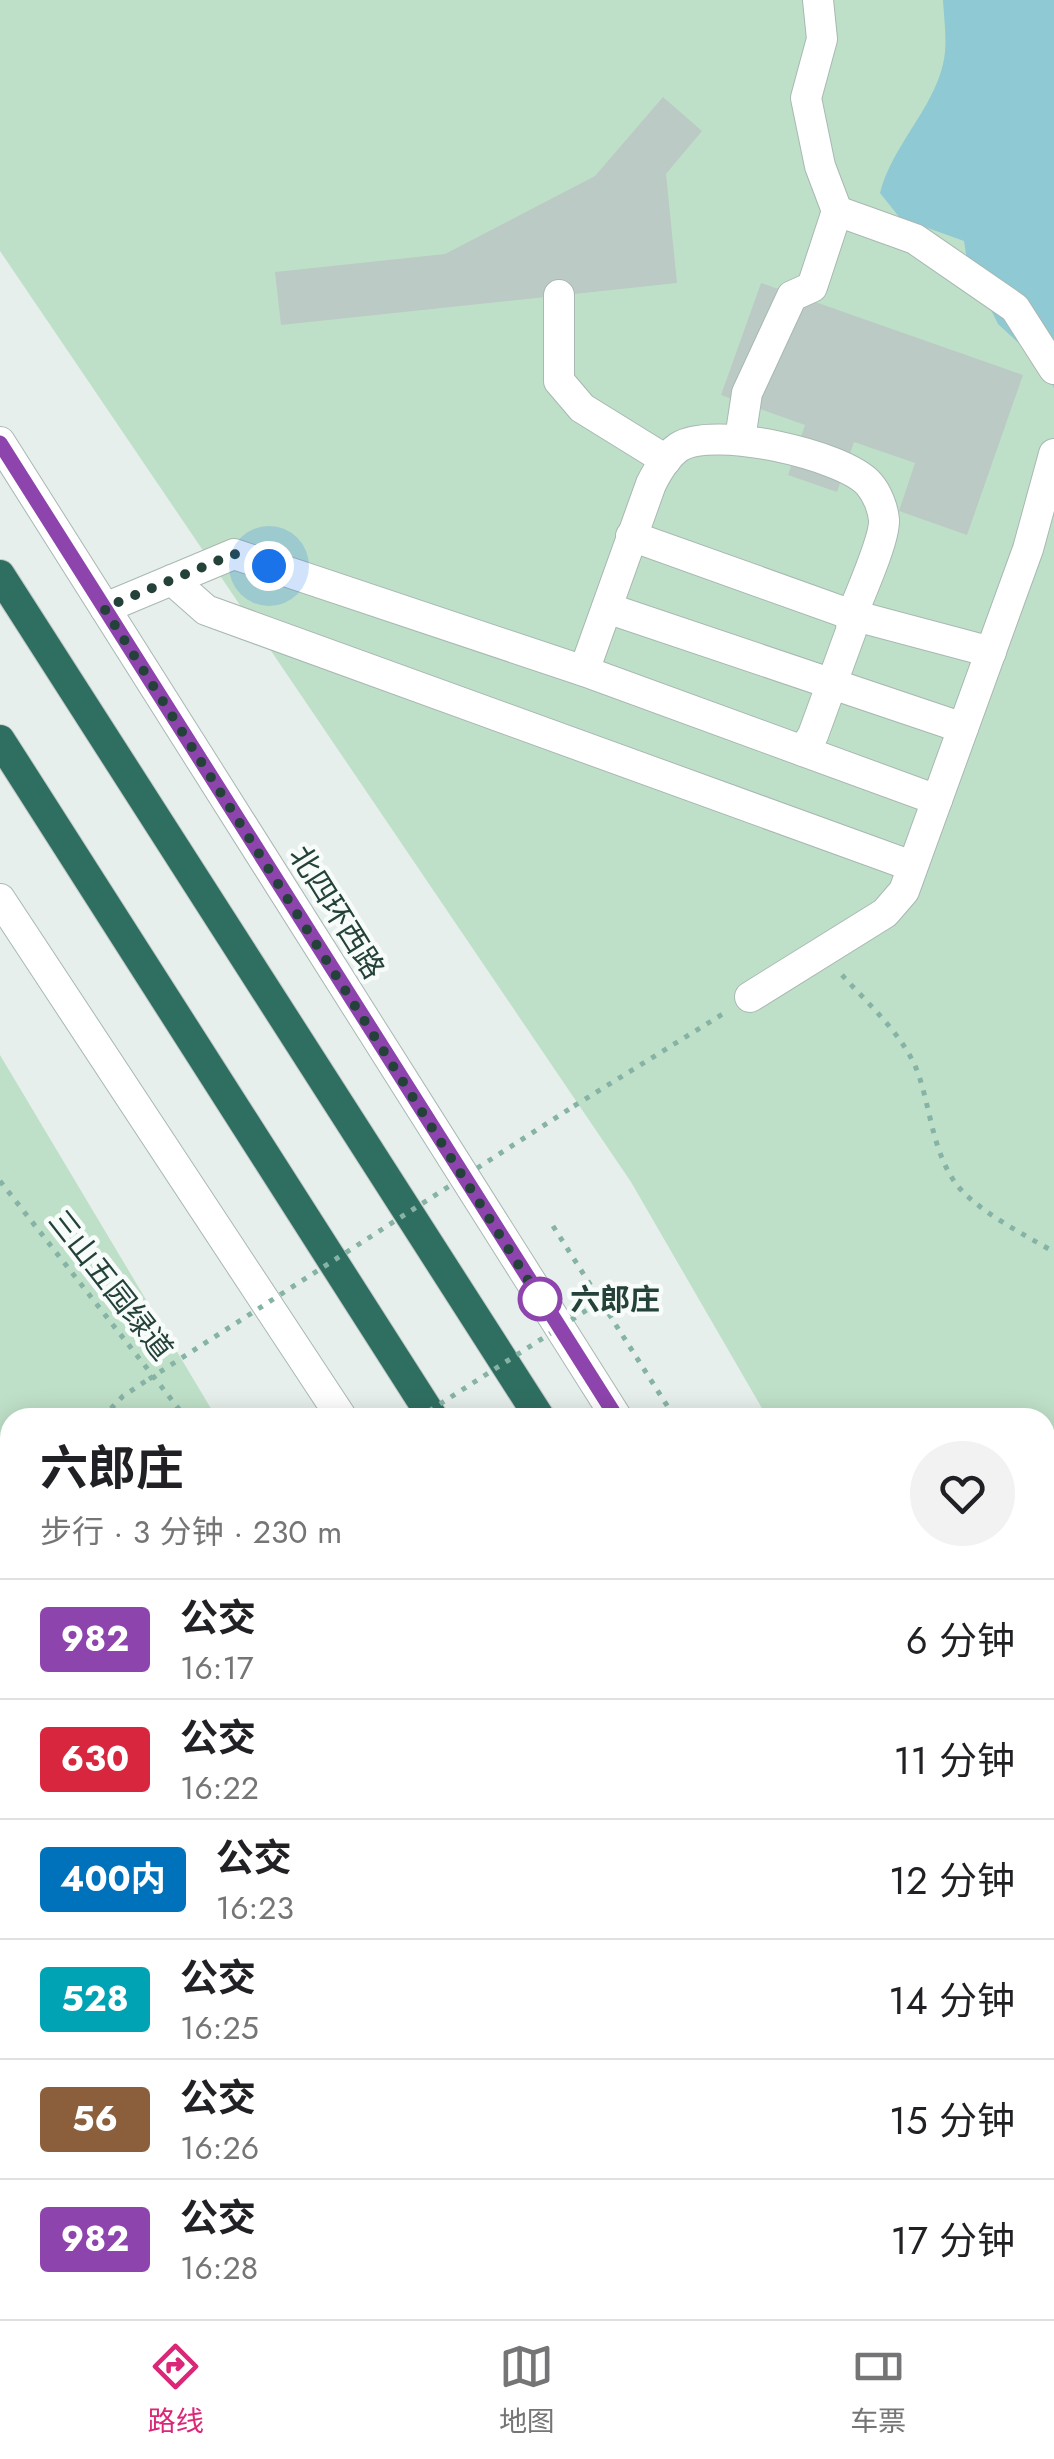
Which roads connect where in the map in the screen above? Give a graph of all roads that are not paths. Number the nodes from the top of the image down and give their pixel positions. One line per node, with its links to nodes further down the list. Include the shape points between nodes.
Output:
1 (818, 0): 2 (street, via 822,39 806,98)
2 (837, 210): 4 (street, via 914,239 1015,308); 5 (street, via 812,287 792,296 747,393)
3 (559, 296): 8 (street, via 559,381 582,408)
4 (1054, 369)
5 (740, 439): 8 (street, via 681,445); 14 (street, via 789,449 854,472 870,485 884,524)
6 (0, 442): 12 (street, 北四环西路)
7 (1054, 454): 15 (street)
8 (666, 460): 9 (street)
9 (631, 536): 13 (street); 14 (street)
10 (0, 575): 27 (highway)
11 (172, 580): 12 (street); 16 (street, via 234,554); 22 (street, via 206,610)
12 (104, 608): 28 (street, 北四环西路)
13 (607, 608): 16 (street); 17 (street)
14 (852, 614): 15 (street); 17 (street)
15 (990, 652): 18 (street)
16 (584, 671): 20 (street)
17 (832, 684): 18 (street); 20 (street)
18 (963, 728): 21 (street)
19 (0, 740): 26 (highway)
20 (803, 751): 21 (street)
21 (937, 800): 22 (street)
22 (912, 866): 24 (street, via 904,890 885,913)
23 (0, 899): 25 (street)
24 (750, 997)
25 (335, 1408)
26 (427, 1408)
27 (534, 1408)
28 (611, 1408)

